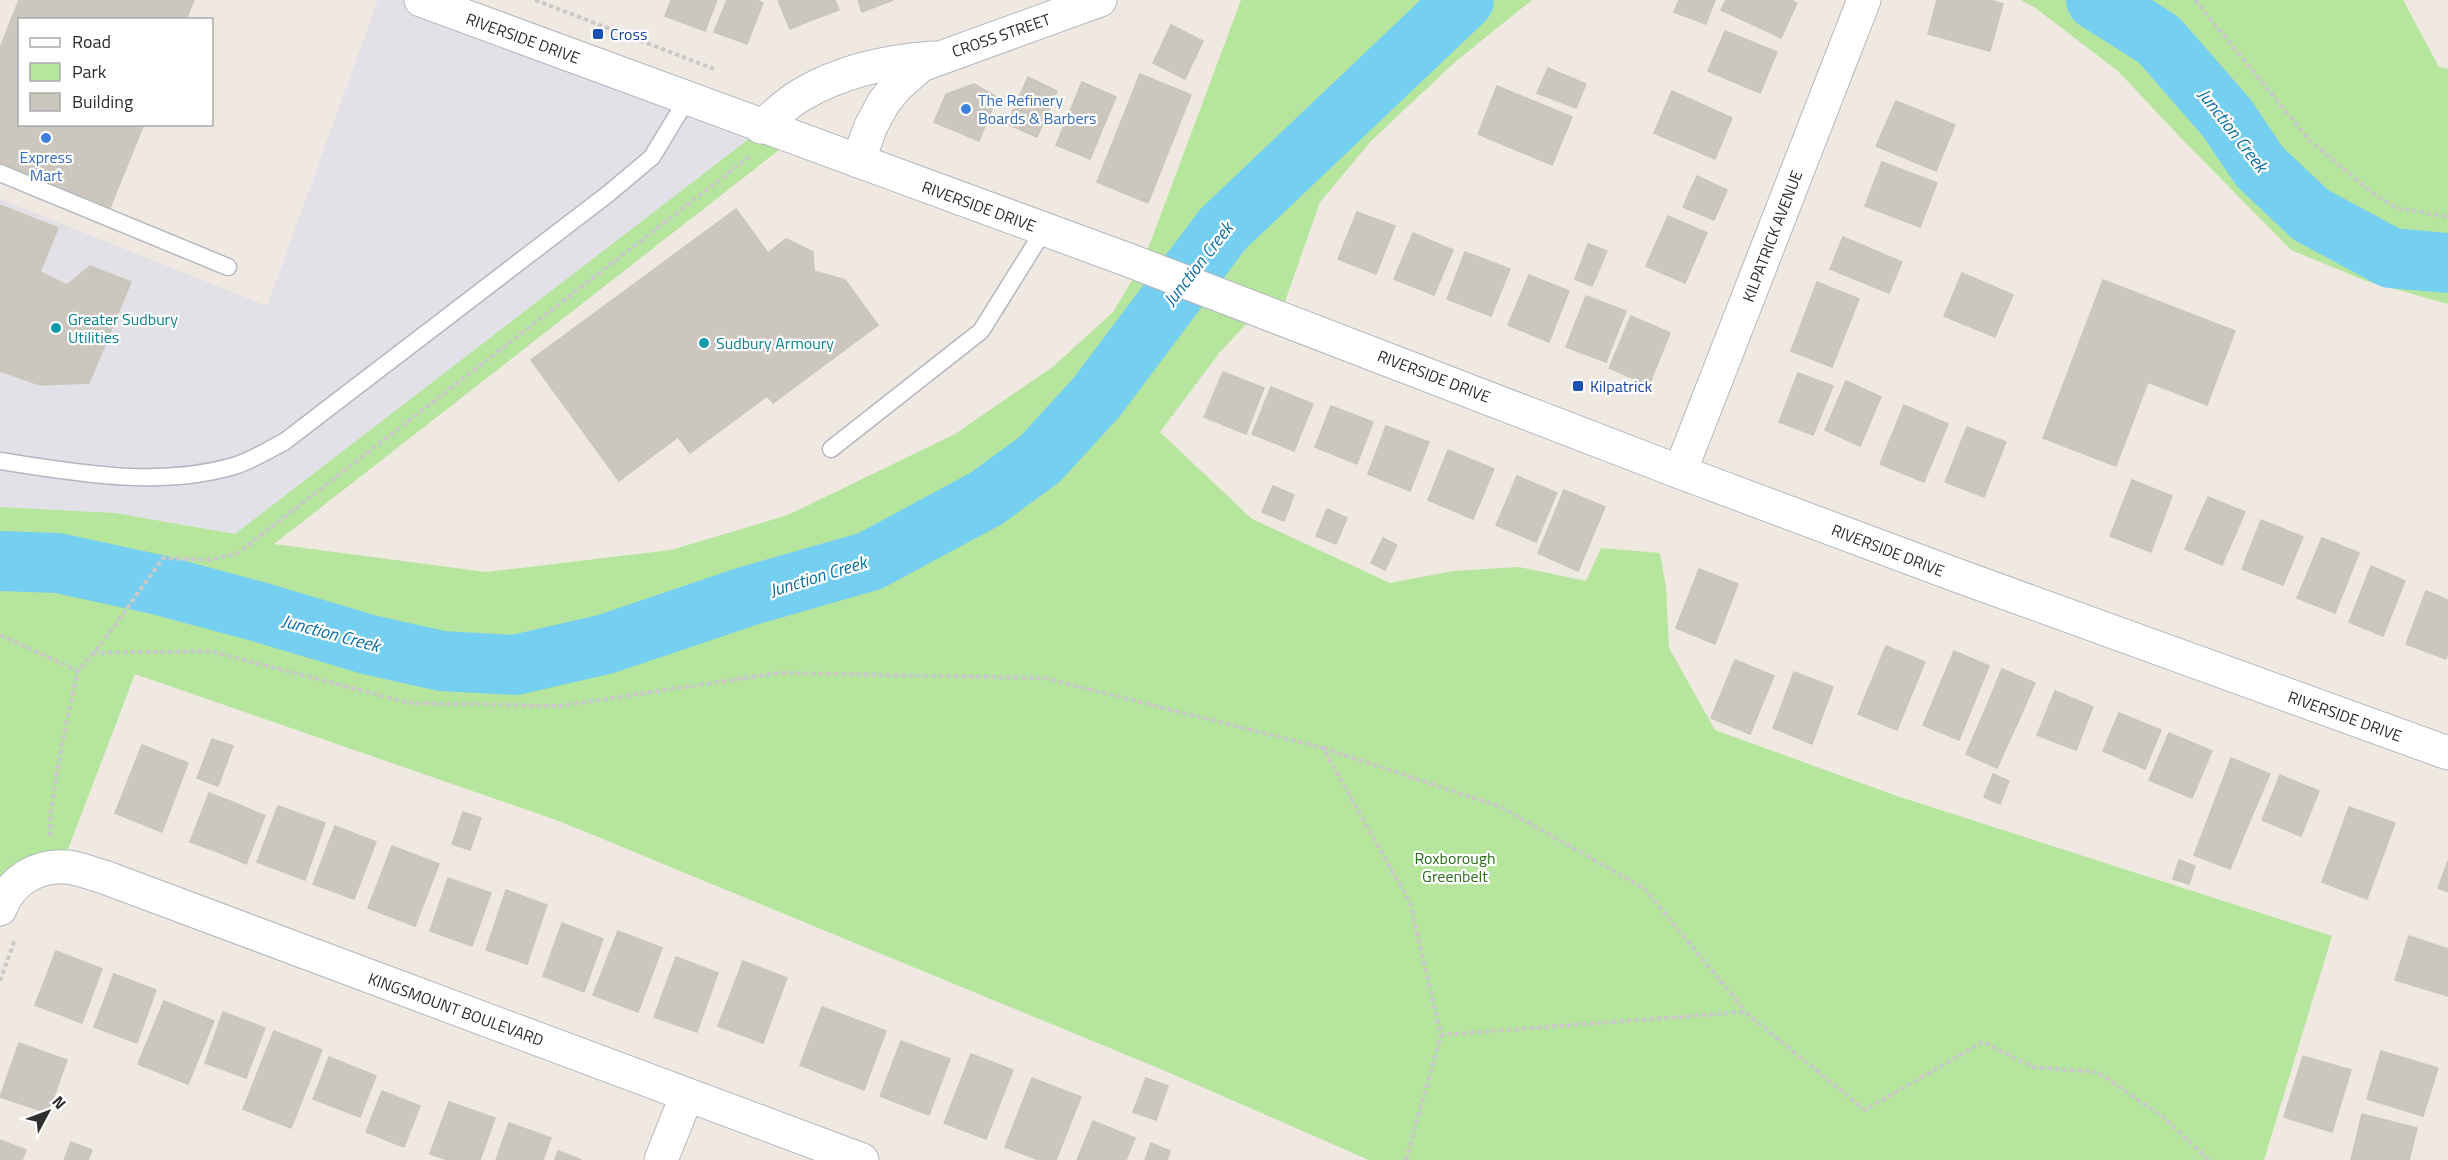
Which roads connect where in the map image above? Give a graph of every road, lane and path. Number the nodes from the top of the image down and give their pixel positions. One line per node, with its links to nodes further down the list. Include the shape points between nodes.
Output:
1 (421, 0): 6 (street, RIVERSIDE DRIVE)
2 (1100, 0): 5 (street, CROSS STREET)
3 (1864, 0): 15 (street, KILPATRICK AVENUE)
4 (2195, 0): 10 (path, via 2310,141 2396,208)
5 (935, 58): 7 (street, CROSS STREET, via 873,65 819,85 799,96); 8 (street, CROSS STREET, via 921,65 884,102)
6 (687, 99): 7 (street, RIVERSIDE DRIVE); 14 (lane, via 652,157 284,442 236,465 190,475 96,476)
7 (770, 130): 8 (street, RIVERSIDE DRIVE); 17 (path, via 238,553 210,560 163,558)
8 (858, 161): 11 (street, RIVERSIDE DRIVE)
9 (0, 172): 12 (lane)
10 (2448, 217)
11 (1044, 230): 13 (lane, via 981,331); 15 (street, RIVERSIDE DRIVE)
12 (228, 267)
13 (831, 449)
14 (0, 461)
15 (1680, 472): 20 (street, RIVERSIDE DRIVE)
16 (0, 635): 18 (path)
17 (93, 653): 18 (path); 19 (path, via 209,651 410,703 560,706 778,673 1044,678)
18 (78, 671): 21 (path, via 51,810)
19 (1323, 748): 23 (path, via 1501,807 1645,889); 24 (path, via 1410,903)
20 (2448, 753)
21 (48, 867): 22 (street, via 25,876 5,894); 25 (street, KINGSMOUNT BOULEVARD, via 69,867 104,877)
22 (0, 909)
23 (1745, 1012): 24 (path); 29 (path, via 1865,1110 1983,1042 2033,1067 2097,1072 2162,1116)
24 (1442, 1035): 28 (path)
25 (687, 1095): 26 (street); 27 (street, KINGSMOUNT BOULEVARD)
26 (661, 1160)
27 (862, 1160)
28 (1406, 1160)
29 (2209, 1160)

